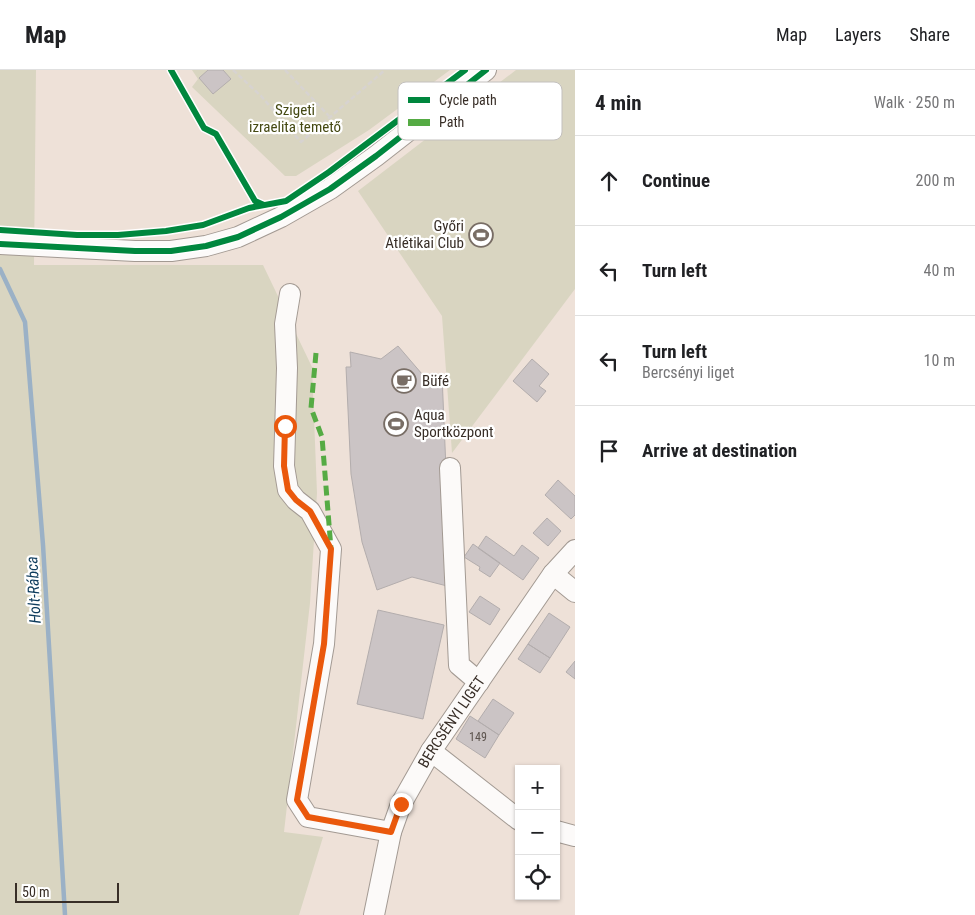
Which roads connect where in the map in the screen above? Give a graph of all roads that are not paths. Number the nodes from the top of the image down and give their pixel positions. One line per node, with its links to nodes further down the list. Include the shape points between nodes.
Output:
1 (486, 70): 2 (street)
2 (471, 82)
3 (398, 139): 4 (street, via 330,189 281,217 238,237 206,246 171,251 135,251)
4 (7, 244)
5 (290, 294): 13 (street, via 285,324 284,466 288,490 310,511 331,549 324,644 297,800 308,817)
6 (450, 468): 10 (street, via 459,664)
7 (575, 550): 8 (street, BERCSÉNYI LIGET)
8 (553, 574): 9 (street); 10 (street, BERCSÉNYI LIGET)
9 (575, 592)
10 (479, 682): 11 (street, BERCSÉNYI LIGET)
11 (431, 751): 12 (street); 13 (street, BERCSÉNYI LIGET, via 401,804)
12 (515, 817)
13 (391, 832): 16 (street, BERCSÉNYI LIGET)
14 (560, 832): 15 (street)
15 (575, 836)
16 (374, 915)

